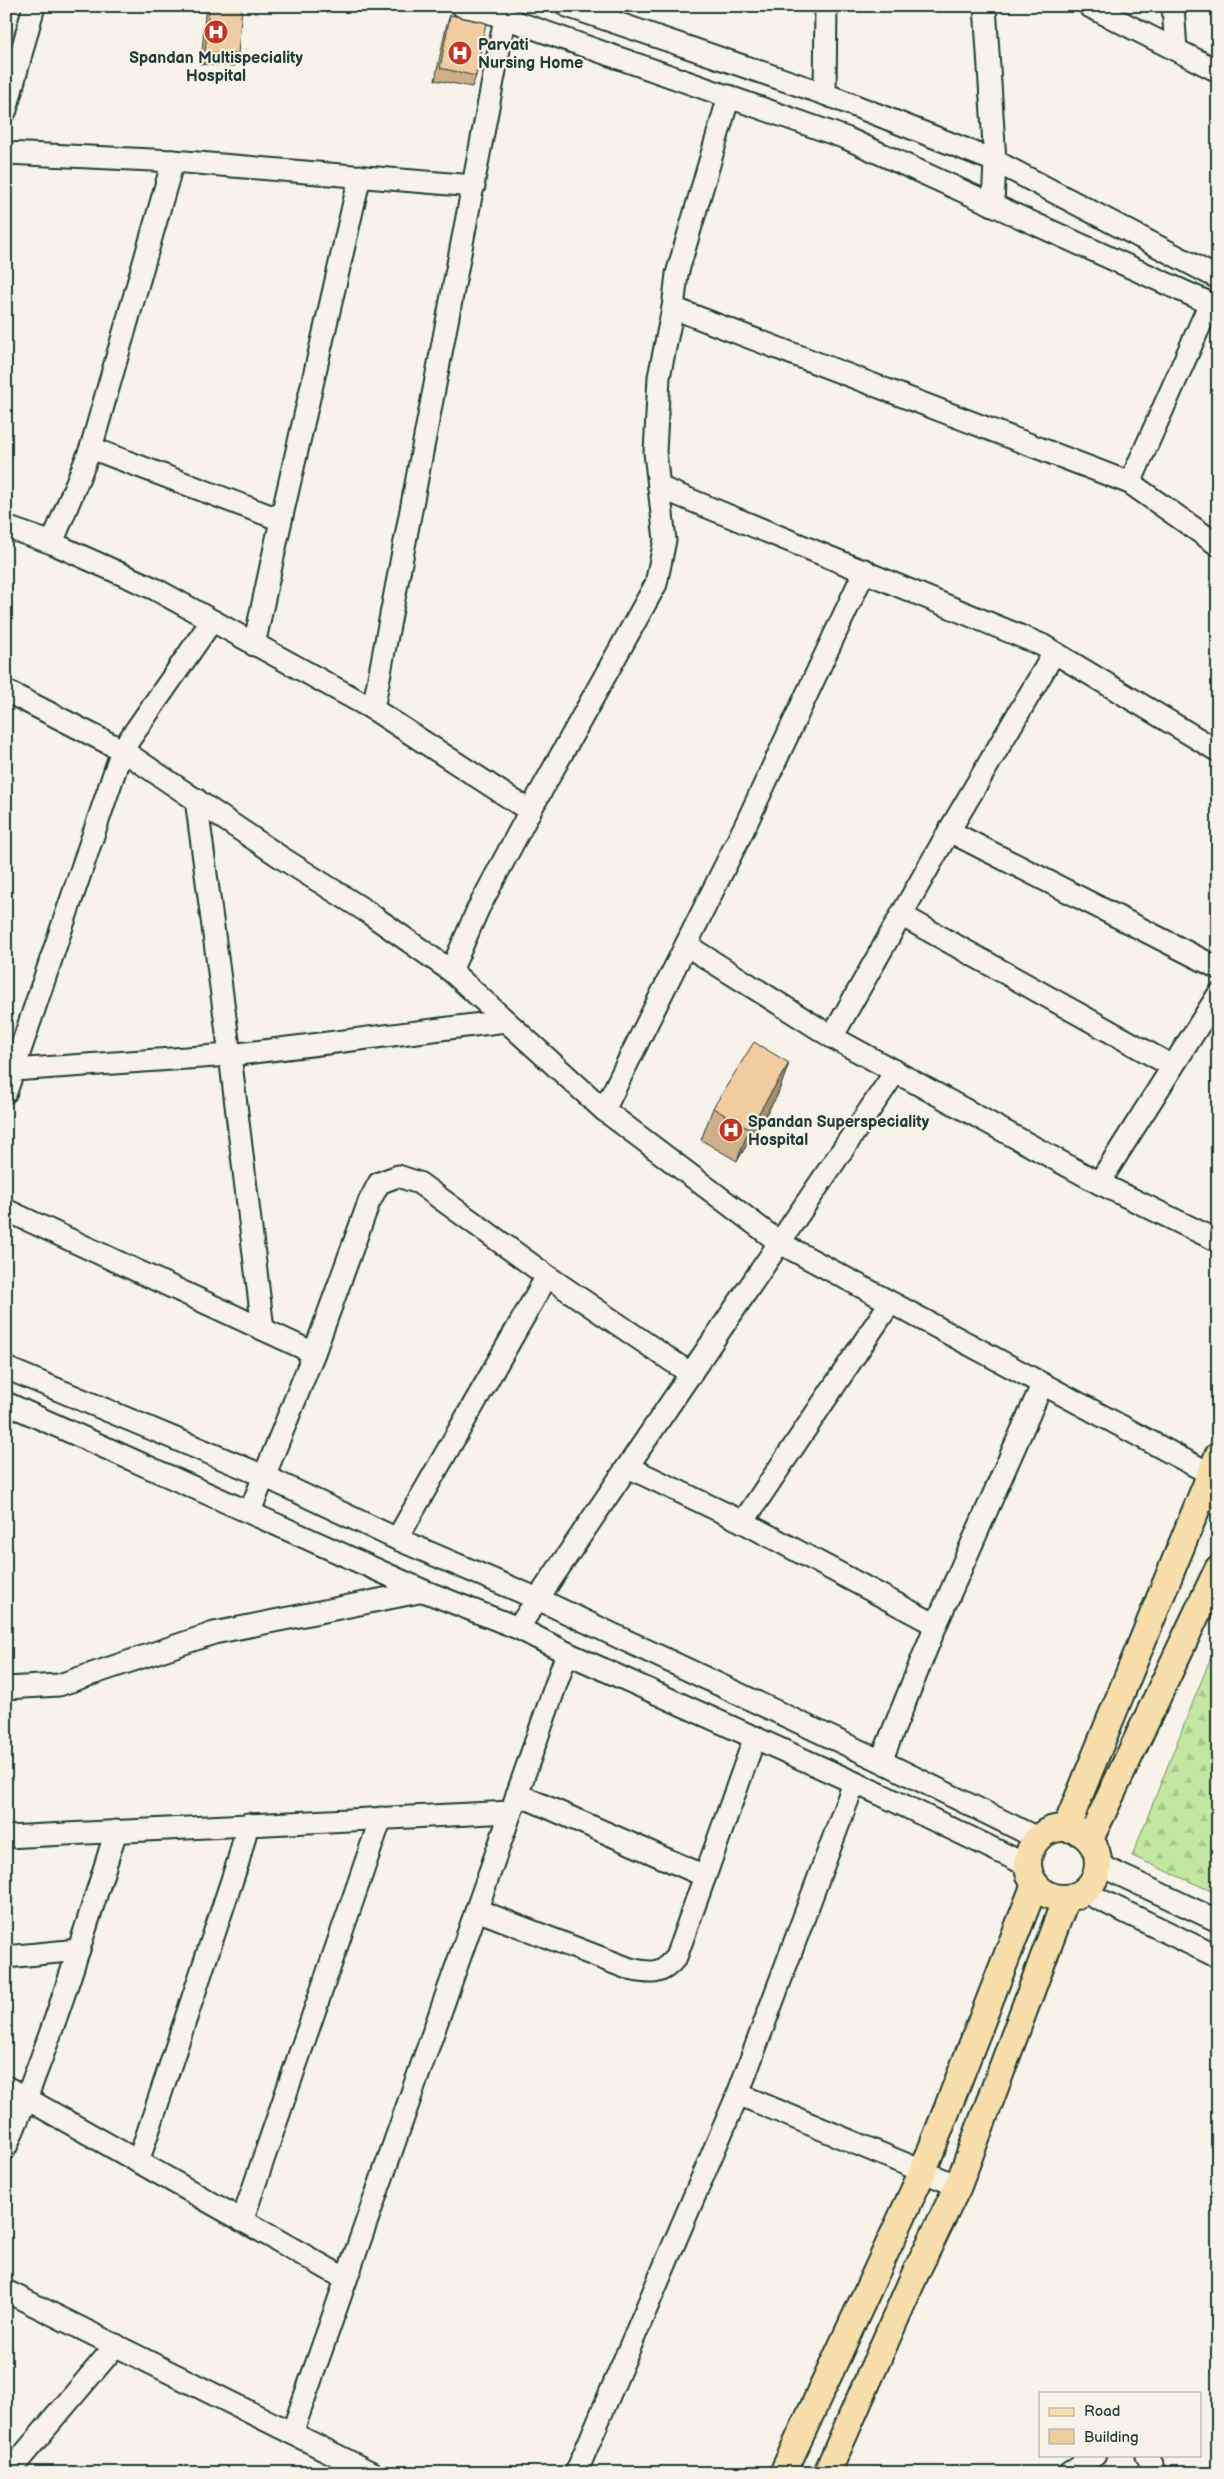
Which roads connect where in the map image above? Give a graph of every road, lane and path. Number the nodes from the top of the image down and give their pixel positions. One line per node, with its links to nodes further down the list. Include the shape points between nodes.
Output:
1 (34, 6): 13 (street)
2 (462, 6): 8 (street)
3 (567, 6): 11 (street)
4 (826, 6): 11 (street)
5 (985, 6): 16 (street)
6 (1089, 6): 9 (street)
7 (1173, 6): 9 (street)
8 (505, 18): 12 (street); 18 (street)
9 (1176, 50): 10 (street)
10 (1218, 71)
11 (825, 94): 16 (street)
12 (729, 96): 19 (street, via 846,138); 22 (street, via 677,274)
13 (6, 110)
14 (6, 153): 15 (street)
15 (173, 161): 17 (street); 23 (street)
16 (995, 161): 19 (street); 20 (street)
17 (360, 176): 18 (street); 26 (street)
18 (474, 186): 35 (street)
19 (993, 205): 21 (street)
20 (1218, 278)
21 (1214, 305): 24 (street)
22 (673, 308): 24 (street); 25 (street, via 659,378 656,452)
23 (91, 448): 26 (street); 28 (street)
24 (1130, 483): 29 (street)
25 (659, 487): 30 (street); 39 (street, via 665,540 656,584)
26 (281, 520): 32 (street)
27 (6, 527): 28 (street)
28 (52, 544): 31 (street, via 155,589)
29 (1218, 544)
30 (865, 570): 33 (street); 42 (street)
31 (211, 622): 32 (street); 36 (street)
32 (254, 645): 35 (street)
33 (1054, 653): 37 (street); 40 (street)
34 (6, 691): 36 (street)
35 (373, 709): 39 (street)
36 (122, 750): 38 (street); 50 (street)
37 (1218, 751)
38 (196, 799): 44 (street); 48 (street)
39 (530, 811): 44 (street, via 478,909)
40 (949, 831): 41 (street); 43 (street)
41 (901, 915): 47 (street); 49 (street)
42 (686, 946): 47 (street); 53 (street)
43 (1218, 968)
44 (452, 971): 46 (street)
45 (1218, 995): 49 (street)
46 (506, 1021): 48 (street); 53 (street)
47 (832, 1037): 51 (street)
48 (230, 1055): 50 (street); 60 (street)
49 (1172, 1066): 54 (street)
50 (13, 1070): 52 (street)
51 (896, 1072): 54 (street); 57 (street)
52 (6, 1092)
53 (604, 1110): 57 (street)
54 (1099, 1183): 56 (street)
55 (6, 1210): 60 (street)
56 (1218, 1242)
57 (780, 1243): 59 (street); 63 (street)
58 (547, 1276): 61 (street, via 419,1183 398,1176 379,1183 369,1202); 63 (street); 71 (street)
59 (890, 1303): 64 (street); 70 (street)
60 (263, 1329): 61 (street)
61 (314, 1352): 68 (street)
62 (6, 1368): 68 (street)
63 (691, 1374): 66 (street)
64 (1042, 1386): 67 (street); 75 (street)
65 (6, 1403): 69 (street)
66 (628, 1467): 70 (street); 74 (street)
67 (1215, 1470): 85 (main road)
68 (264, 1476): 69 (street); 71 (street)
69 (250, 1511): 73 (street)
70 (743, 1522): 75 (street)
71 (397, 1538): 74 (street)
72 (1218, 1569): 89 (main road)
73 (424, 1591): 76 (street); 78 (street, via 214,1633 59,1685)
74 (538, 1599): 76 (street); 80 (street)
75 (936, 1625): 80 (street)
76 (518, 1628): 77 (street)
77 (567, 1653): 79 (street); 82 (street)
78 (6, 1688)
79 (754, 1737): 81 (street); 92 (street)
80 (881, 1761): 88 (street)
81 (854, 1783): 91 (street); 100 (street)
82 (514, 1803): 83 (street); 92 (street); 94 (street)
83 (381, 1818): 84 (street); 106 (street)
84 (248, 1824): 86 (street); 103 (street)
85 (1066, 1828): 88 (main road, via 1055,1828); 89 (main road, via 1079,1831)
86 (116, 1831): 87 (street); 96 (street)
87 (6, 1837)
88 (1037, 1838): 91 (main road, via 1032,1846)
89 (1090, 1840): 90 (main road)
90 (1099, 1865): 93 (main road, via 1097,1875); 95 (street)
91 (1031, 1874): 93 (main road, via 1049,1895); 104 (main road)
92 (705, 1876): 94 (street, via 676,1957 667,1969 648,1973 630,1970)
93 (1075, 1895): 98 (street); 105 (main road)
94 (476, 1910): 107 (street)
95 (1218, 1921)
96 (79, 1950): 97 (street); 101 (street)
97 (6, 1957)
98 (1218, 1957)
99 (6, 2087): 101 (street)
100 (738, 2094): 104 (street); 115 (street)
101 (27, 2099): 102 (street); 103 (street)
102 (6, 2147)
103 (138, 2162): 106 (street)
104 (923, 2171): 105 (street); 116 (main road)
105 (958, 2186): 117 (main road)
106 (242, 2220): 107 (street)
107 (346, 2280): 110 (street)
108 (6, 2290): 109 (street)
109 (116, 2345): 110 (street); 113 (street)
110 (292, 2433): 114 (street)
111 (1094, 2456): 118 (street)
112 (1147, 2456): 119 (street)
113 (8, 2473)
114 (372, 2473)
115 (576, 2473)
116 (783, 2473)
117 (827, 2473)
118 (1069, 2473)
119 (1155, 2473)

